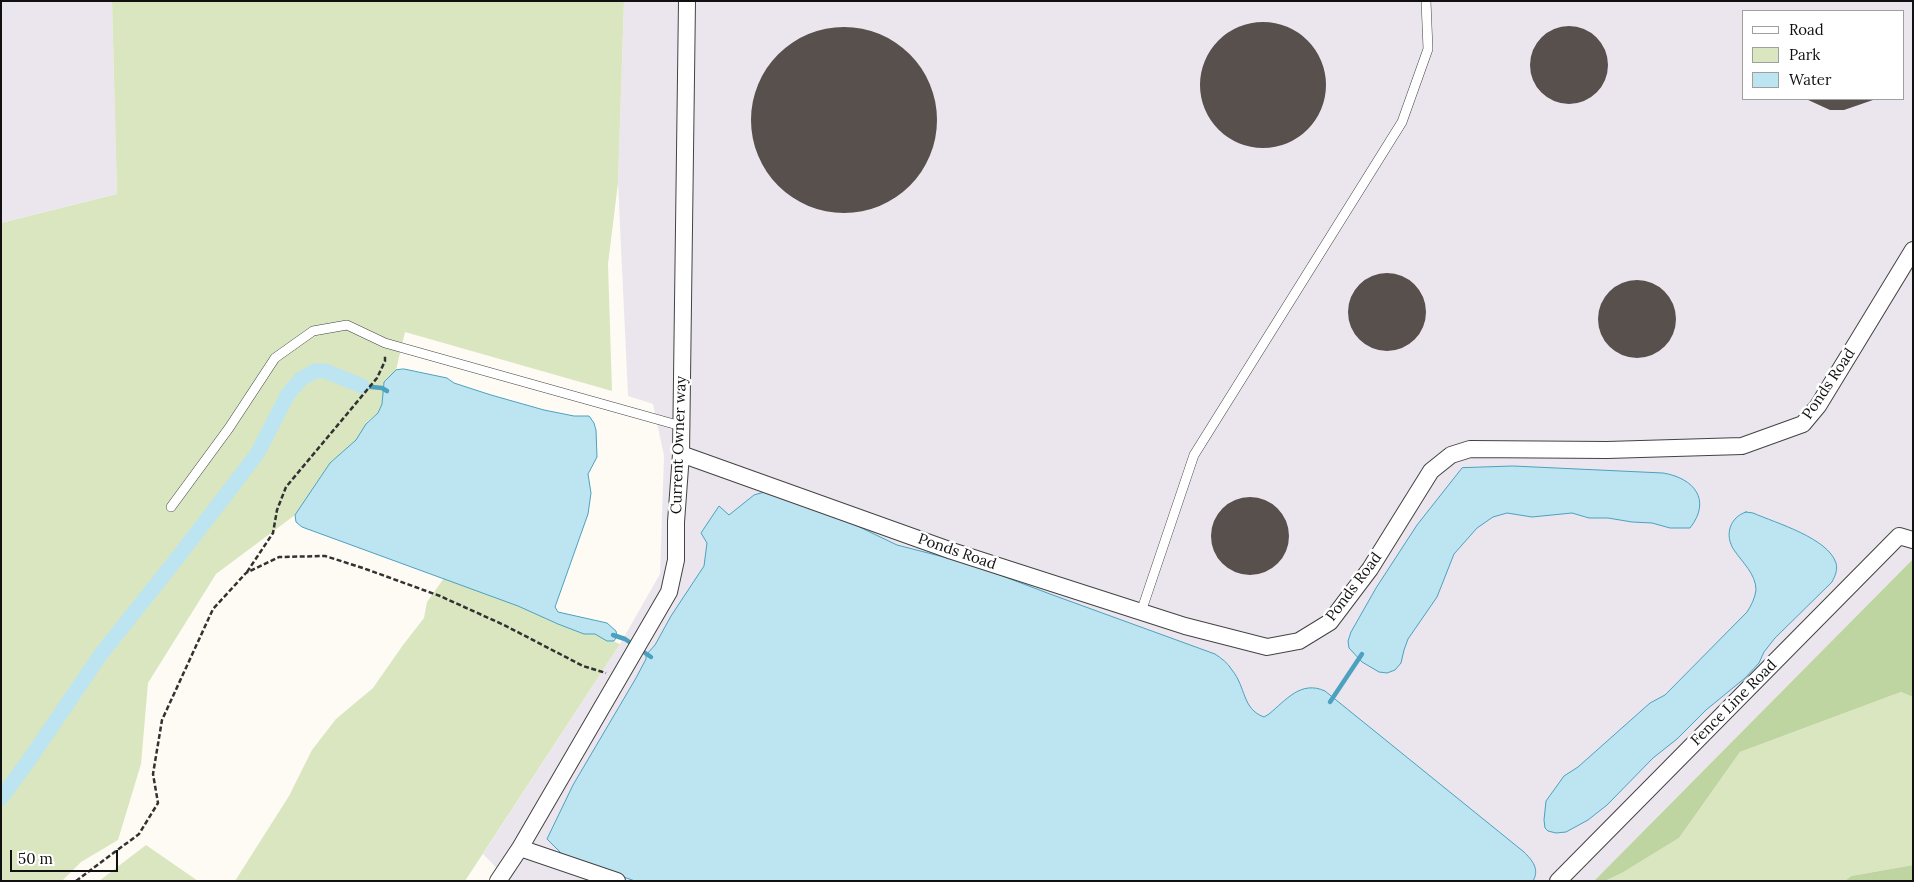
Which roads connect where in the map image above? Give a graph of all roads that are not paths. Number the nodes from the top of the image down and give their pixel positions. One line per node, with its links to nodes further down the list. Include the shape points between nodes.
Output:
1 (687, 1): 4 (street, Current Owner way)
2 (1426, 1): 8 (lane, via 1428,49 1402,122 1194,455)
3 (1913, 250): 8 (street, Ponds Road, via 1818,406 1803,424 1742,446 1607,450 1470,449 1452,456 1431,471 1370,569 1330,622 1299,641 1267,647)
4 (681, 426): 5 (street, Current Owner way); 6 (lane, via 385,343 347,326 313,331 275,358)
5 (681, 454): 8 (street, Ponds Road, via 952,551); 9 (street, Current Owner way, via 676,560 669,592)
6 (171, 507)
7 (1913, 540): 12 (street, Fence Line Road, via 1899,536)
8 (1141, 612)
9 (520, 848): 10 (street); 11 (street)
10 (498, 881)
11 (617, 881)
12 (1558, 881)

